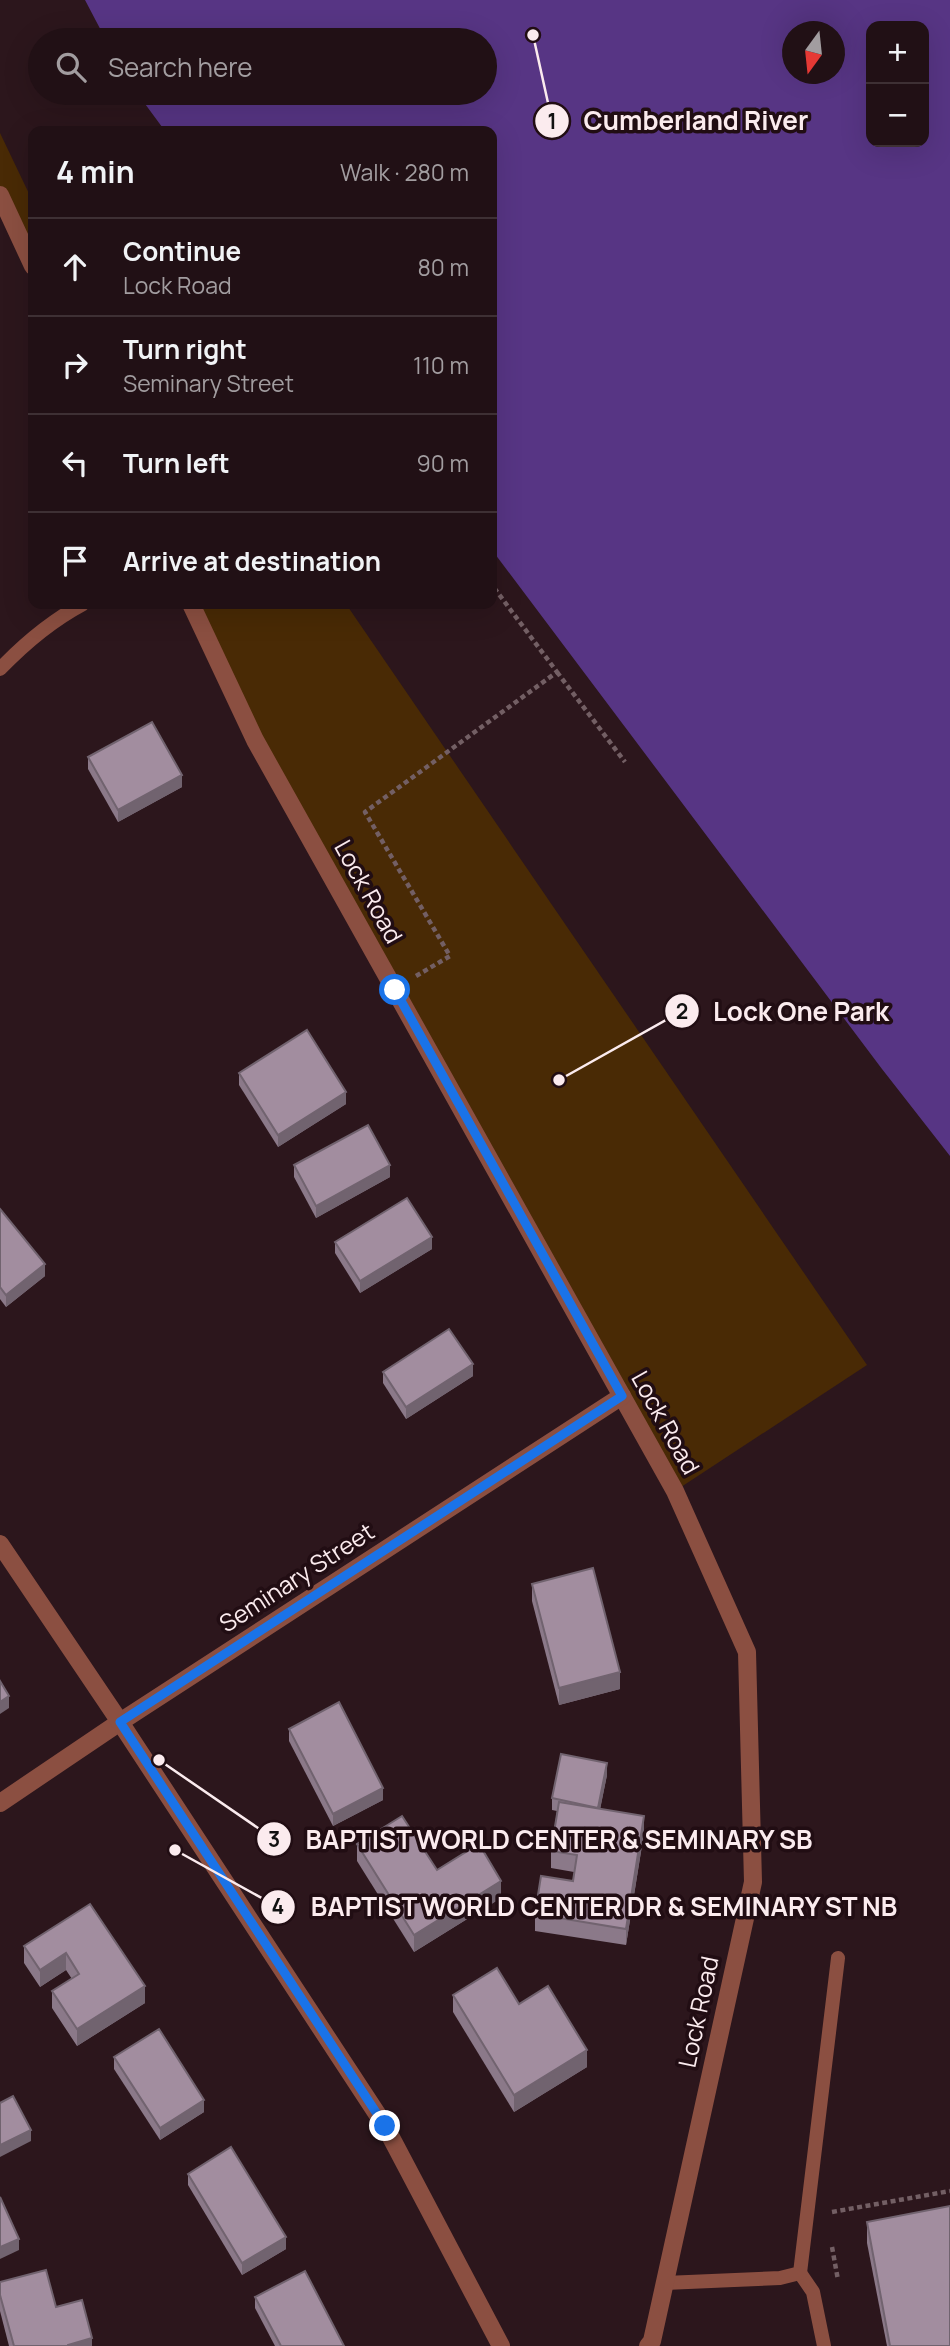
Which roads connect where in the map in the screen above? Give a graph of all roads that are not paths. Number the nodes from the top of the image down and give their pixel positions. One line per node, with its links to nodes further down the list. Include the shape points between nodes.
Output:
1 (0, 195): 2 (street)
2 (28, 255)
3 (73, 609): 5 (lane)
4 (193, 609): 6 (street, Lock Road, via 255,740)
5 (0, 668)
6 (622, 1396): 8 (street, Seminary Street); 12 (street, Lock Road, via 675,1491 747,1652 753,1882)
7 (0, 1544): 8 (street)
8 (120, 1722): 9 (street, Seminary Street); 13 (street, via 385,2126)
9 (0, 1803)
10 (838, 1958): 11 (lane)
11 (800, 2273): 12 (lane, via 780,2278); 15 (lane, via 813,2292)
12 (665, 2283): 14 (street, Lock Road)
13 (501, 2346)
14 (648, 2346)
15 (824, 2346)

